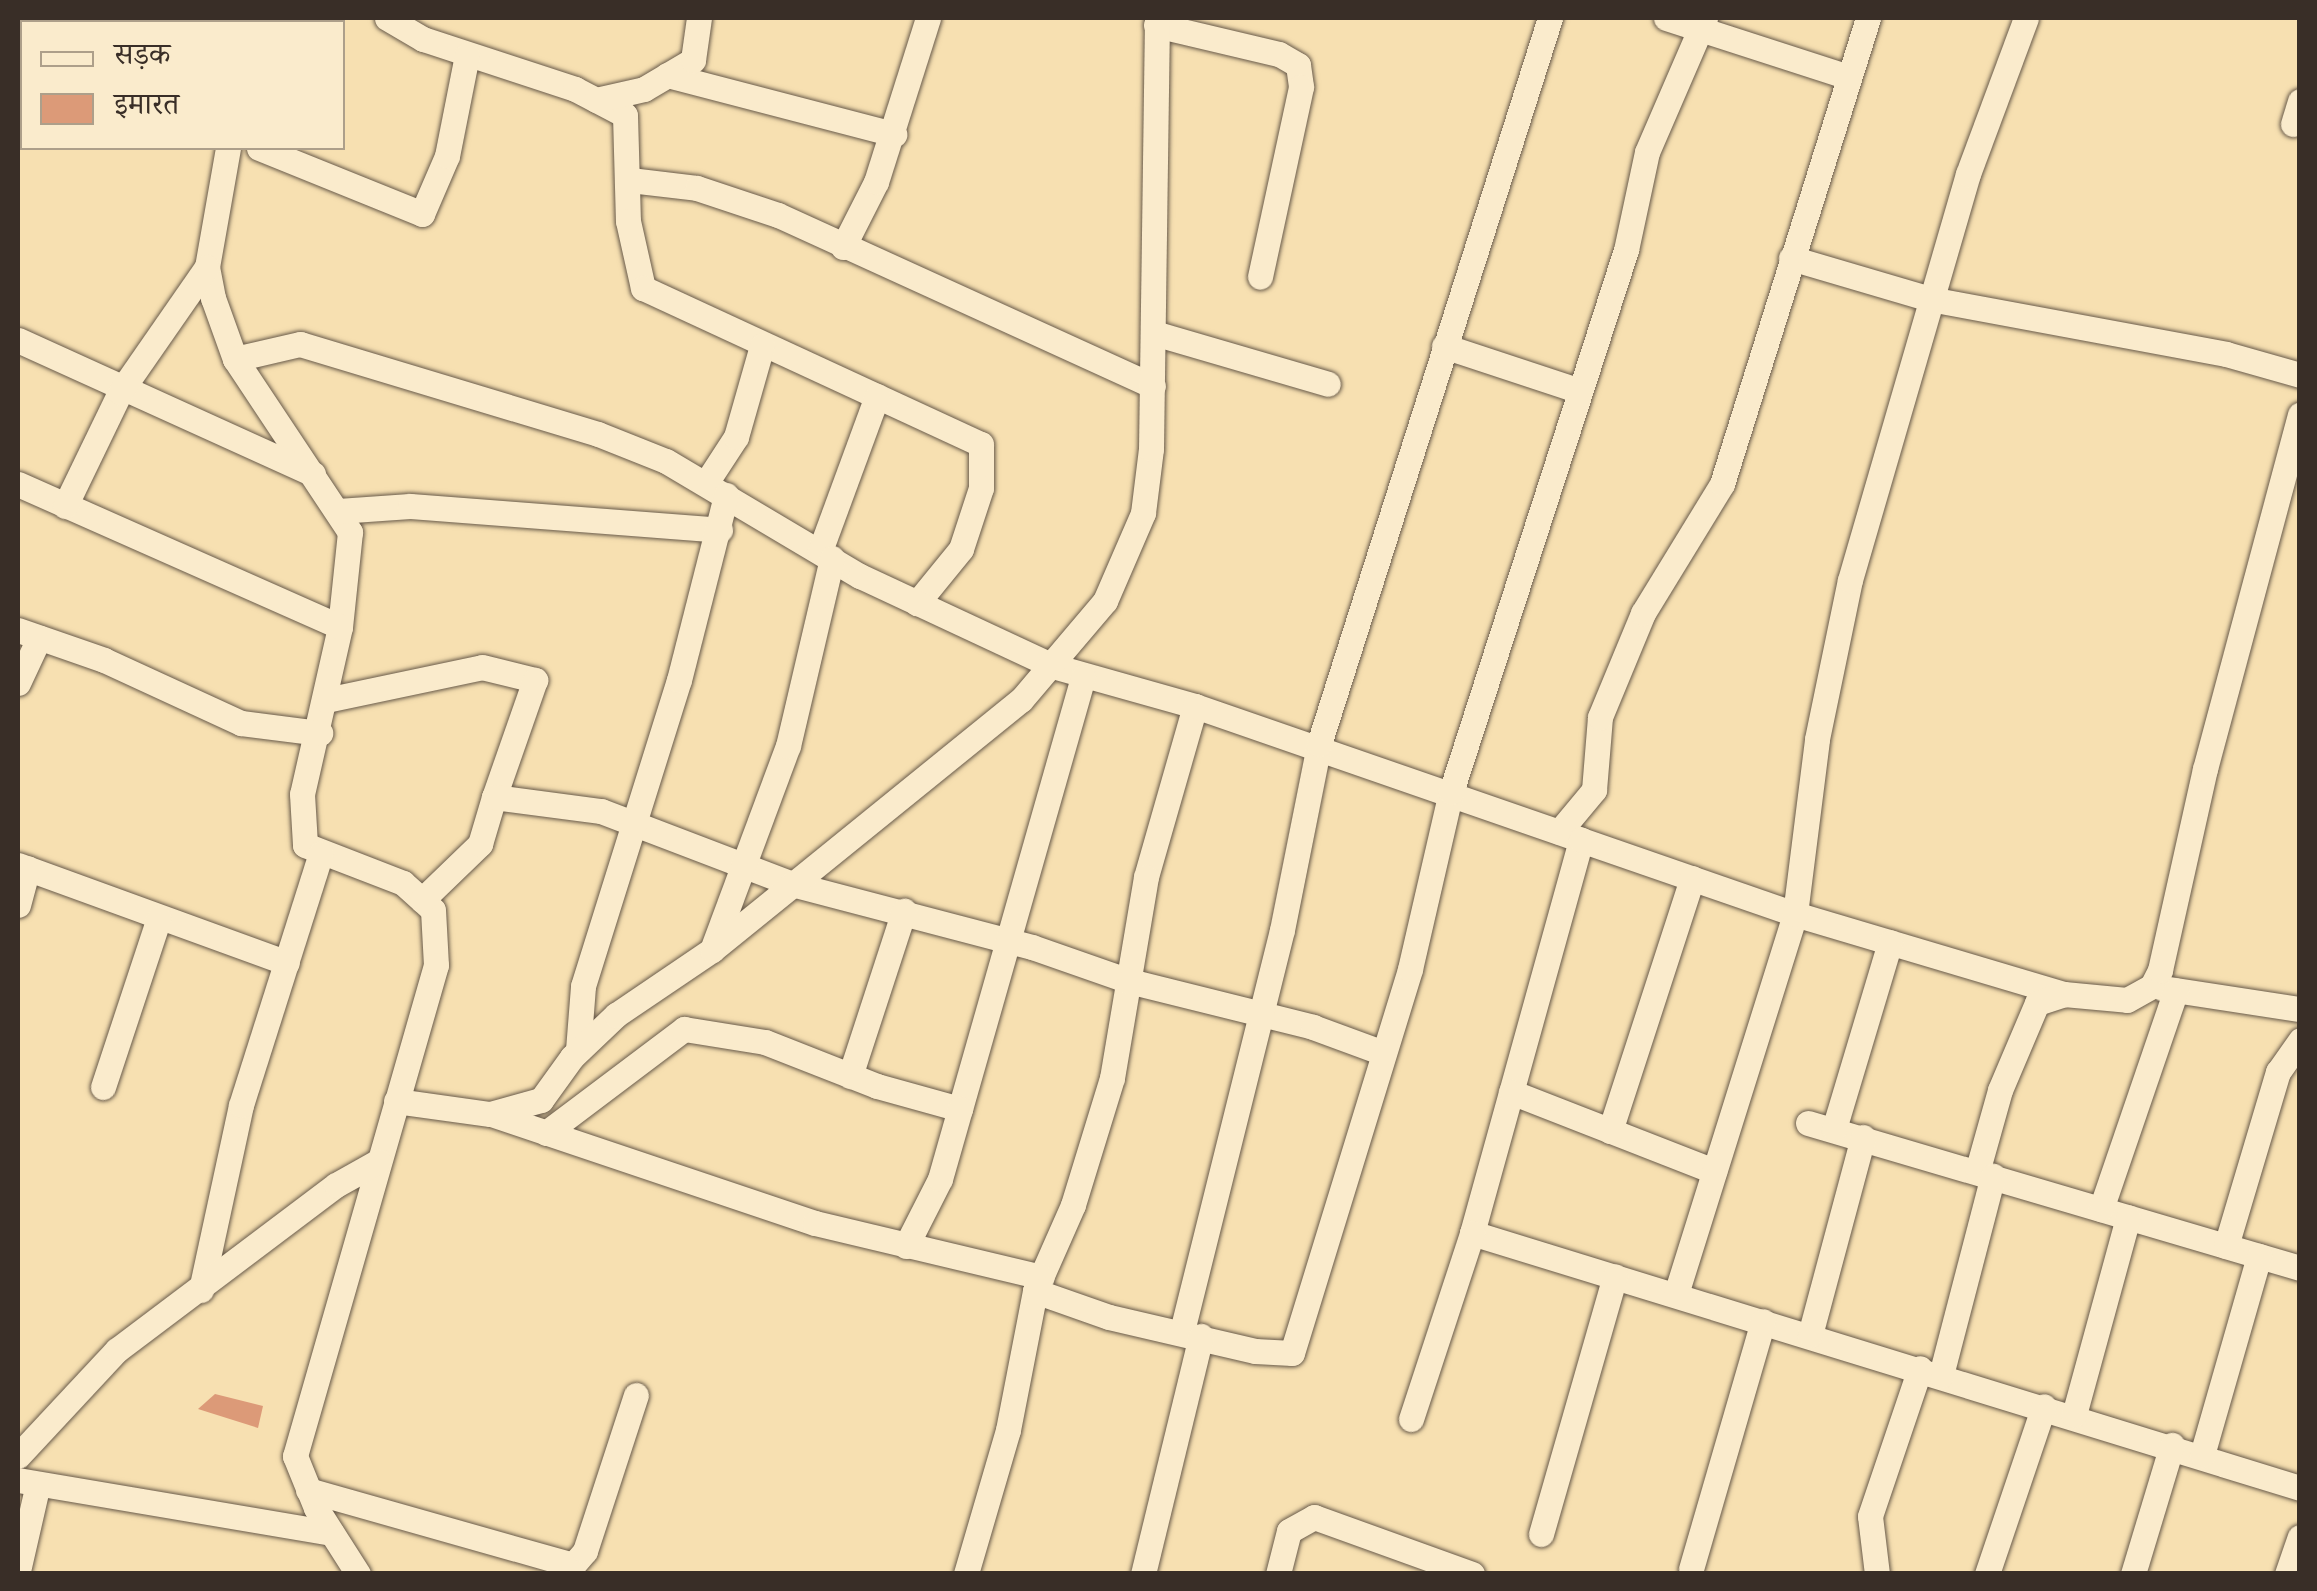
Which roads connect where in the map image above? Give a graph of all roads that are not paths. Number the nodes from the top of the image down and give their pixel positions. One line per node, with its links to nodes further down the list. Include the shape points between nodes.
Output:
1 (387, 18): 10 (street)
2 (698, 18): 11 (street, via 693,60)
3 (928, 18): 14 (street)
4 (1550, 18): 26 (street)
5 (1666, 18): 9 (street)
6 (1868, 18): 12 (street)
7 (2026, 18): 22 (street)
8 (1156, 21): 21 (street, via 1280,54 1298,66 1302,87); 23 (street)
9 (1703, 24): 12 (street); 31 (street, via 1647,152 1626,250)
10 (467, 55): 13 (street); 16 (street, via 447,156 422,214)
11 (667, 75): 13 (street, via 644,89); 14 (street)
12 (1849, 77): 19 (street)
13 (596, 100): 17 (street, via 625,114)
14 (894, 134): 18 (street)
15 (228, 150): 20 (street)
16 (264, 150)
17 (630, 180): 18 (street, via 698,188); 25 (street, via 628,221 643,288)
18 (844, 247): 30 (street)
19 (1791, 258): 22 (street); 55 (street, via 1722,484 1642,613 1600,716 1594,790)
20 (207, 267): 27 (street); 32 (street)
21 (1260, 277)
22 (1930, 299): 28 (street, via 2226,354); 64 (street, via 1831,660)
23 (1154, 333): 29 (street); 30 (street)
24 (18, 340): 32 (street)
25 (762, 346): 33 (street); 37 (street)
26 (1444, 346): 31 (street); 51 (street)
27 (235, 359): 35 (street); 37 (street, via 300,344 598,434)
28 (2300, 375)
29 (1328, 384)
30 (1153, 386): 45 (street, via 1142,512 1126,565)
31 (1577, 390): 52 (street, via 1558,469)
32 (120, 392): 35 (street); 38 (street)
33 (877, 396): 41 (street); 42 (street, via 981,444 982,488 961,549)
34 (2300, 414): 71 (street)
35 (317, 476): 39 (street)
36 (18, 484): 38 (street)
37 (716, 489): 40 (street); 41 (street)
38 (66, 506): 43 (street)
39 (338, 512): 40 (street, via 410,506); 43 (street, via 350,532)
40 (720, 530): 54 (street)
41 (826, 554): 42 (street); 57 (street, via 788,746)
42 (917, 604): 45 (street)
43 (340, 627): 48 (street)
44 (28, 634): 47 (street); 50 (street, via 104,660 241,723)
45 (1053, 666): 46 (street); 60 (street)
46 (1083, 677): 49 (street); 66 (street)
47 (18, 683)
48 (326, 700): 50 (street); 53 (street, via 482,666 535,680)
49 (1195, 706): 51 (street); 70 (street, via 1146,876)
50 (320, 733): 56 (street, via 302,794 305,845)
51 (1319, 744): 52 (street); 74 (street)
52 (1451, 792): 55 (street); 77 (street, via 1410,969)
53 (494, 797): 54 (street); 61 (street, via 480,844)
54 (633, 821): 57 (street); 76 (street, via 584,986)
55 (1570, 836): 59 (street); 80 (street)
56 (321, 852): 61 (street, via 403,883); 69 (street)
57 (742, 866): 60 (street); 68 (street)
58 (23, 867): 62 (street); 65 (street)
59 (1692, 878): 64 (street); 84 (street)
60 (792, 884): 63 (street); 68 (street)
61 (422, 900): 81 (street, via 433,910 436,965)
62 (18, 905)
63 (904, 912): 66 (street); 78 (street)
64 (1795, 914): 67 (street); 88 (street)
65 (159, 918): 69 (street); 79 (street)
66 (1010, 941): 70 (street); 82 (street)
67 (1890, 942): 72 (street); 86 (street, via 1821,1126)
68 (712, 950): 76 (street, via 616,1015)
69 (287, 963): 99 (street, via 240,1105)
70 (1129, 981): 74 (street); 98 (street, via 1112,1078 1073,1205)
71 (2164, 988): 72 (street, via 2127,1000); 73 (street); 90 (street)
72 (2064, 994): 89 (street, via 2037,1004 2025,1021)
73 (2300, 1009)
74 (1259, 1015): 77 (street); 102 (street)
75 (2300, 1040): 94 (street, via 2278,1072)
76 (578, 1050): 83 (street, via 541,1100)
77 (1381, 1052): 102 (street, via 1292,1353)
78 (850, 1076): 82 (street); 85 (street, via 765,1042 684,1029)
79 (103, 1087)
80 (1510, 1092): 84 (street); 92 (street)
81 (396, 1101): 83 (street); 87 (street)
82 (960, 1109): 93 (street, via 940,1179)
83 (490, 1114): 85 (street)
84 (1610, 1131): 88 (street)
85 (546, 1133): 93 (street, via 673,1180)
86 (1863, 1137): 89 (street); 103 (street)
87 (379, 1162): 99 (street, via 336,1185); 114 (street, via 295,1456)
88 (1714, 1171): 100 (street)
89 (1985, 1174): 90 (street); 104 (street)
90 (2101, 1210): 91 (street)
91 (2128, 1218): 94 (street); 107 (street)
92 (1472, 1233): 97 (street); 108 (street)
93 (906, 1246): 98 (street)
94 (2226, 1246): 95 (street)
95 (2259, 1256): 96 (street); 110 (street)
96 (2300, 1268)
97 (1615, 1276): 100 (street); 116 (street)
98 (1038, 1284): 102 (street, via 1109,1317); 123 (street, via 1008,1430)
99 (201, 1290): 111 (street, via 117,1350)
100 (1676, 1294): 101 (street)
101 (1763, 1321): 103 (street); 119 (street)
102 (1192, 1334): 124 (street)
103 (1810, 1335): 104 (street)
104 (1930, 1371): 106 (street); 121 (street, via 1870,1516)
105 (636, 1394): 114 (street, via 585,1552 573,1565)
106 (2044, 1406): 107 (street); 127 (street)
107 (2074, 1415): 109 (street)
108 (1411, 1419)
109 (2172, 1445): 110 (street); 128 (street)
110 (2202, 1455): 113 (street)
111 (18, 1456)
112 (28, 1482): 115 (street); 120 (street)
113 (2300, 1488)
114 (308, 1490): 115 (street)
115 (332, 1533): 122 (street)
116 (1541, 1534)
117 (2300, 1537): 129 (street)
118 (1416, 1564): 125 (street, via 1314,1517 1289,1532); 126 (street)
119 (1692, 1569)
120 (18, 1571)
121 (1885, 1572)
122 (358, 1574)
123 (966, 1574)
124 (1144, 1574)
125 (1278, 1574)
126 (1472, 1574)
127 (1987, 1574)
128 (2134, 1574)
129 (2287, 1574)

